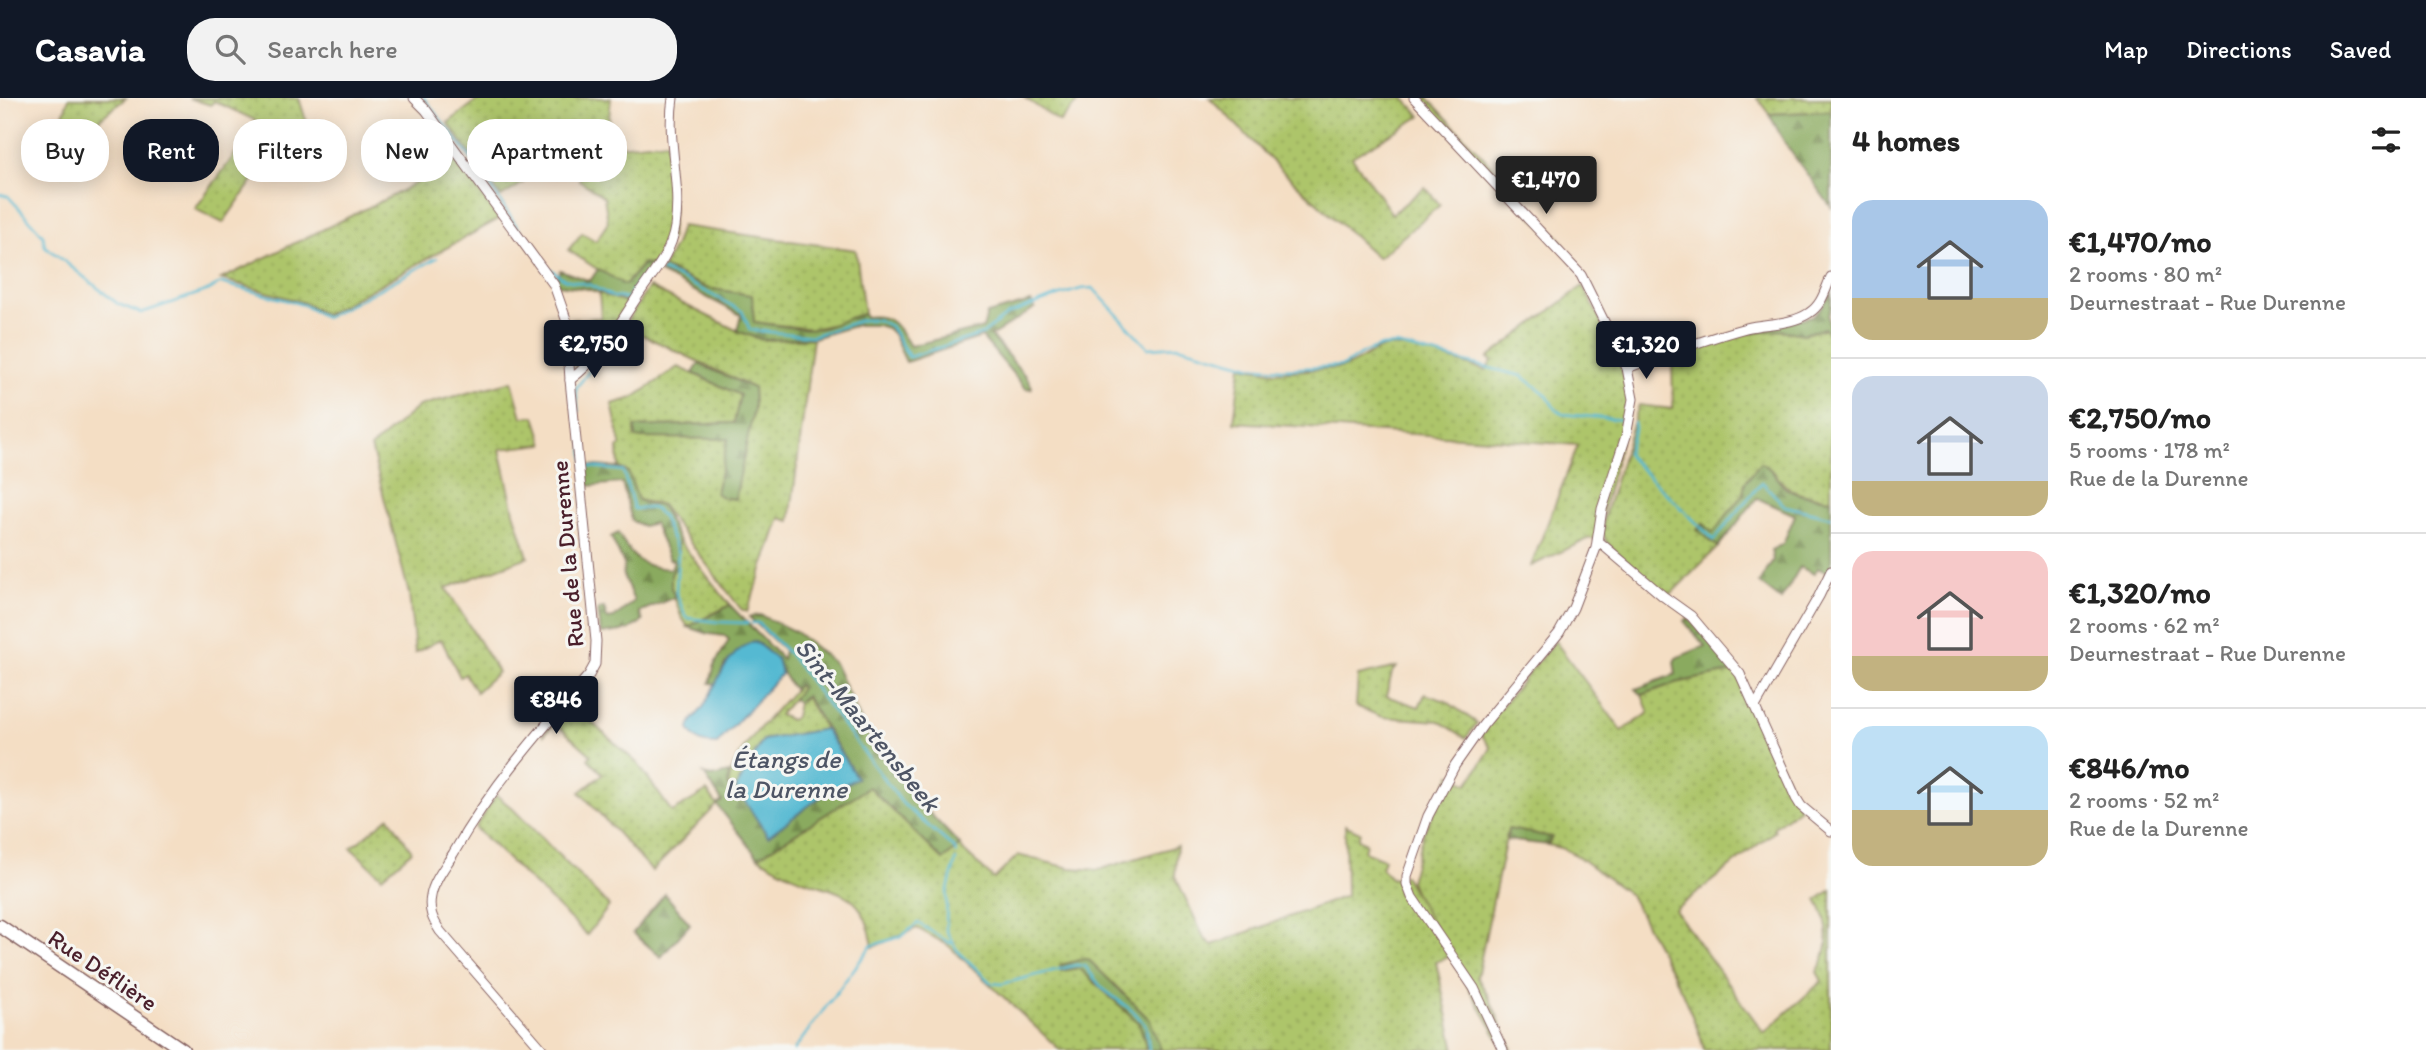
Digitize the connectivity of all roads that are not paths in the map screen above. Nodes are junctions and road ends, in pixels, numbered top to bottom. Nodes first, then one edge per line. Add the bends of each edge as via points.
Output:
1 (414, 98) edge
2 (673, 98) edge
3 (1414, 98) edge
4 (1831, 277) edge
5 (1627, 368) junction
6 (570, 380) junction
7 (1598, 541) junction
8 (1831, 571) edge
9 (1745, 681) junction
10 (1769, 681) junction
11 (1756, 705) junction
12 (1831, 831) edge
13 (0, 926) edge
14 (183, 1050) edge
15 (542, 1050) edge
16 (1503, 1050) edge

1 - 6 street, Rue de la Durenne via 554,285 566,319
2 - 6 street via 670,125 676,204 671,241 611,339
3 - 5 street via 1581,275
4 - 5 street via 1822,300 1799,319 1708,338
5 - 7 street via 1633,387 1632,410 1602,509
6 - 15 street, Rue de la Durenne via 595,664 476,813 438,879 430,908 440,931
7 - 9 street via 1690,616
7 - 16 street via 1564,625 1483,724 1449,774 1407,876 1412,897 1474,988
8 - 10 street
9 - 10 street
9 - 11 street
10 - 11 street
11 - 12 street via 1796,798
13 - 14 street, Rue Déflière

